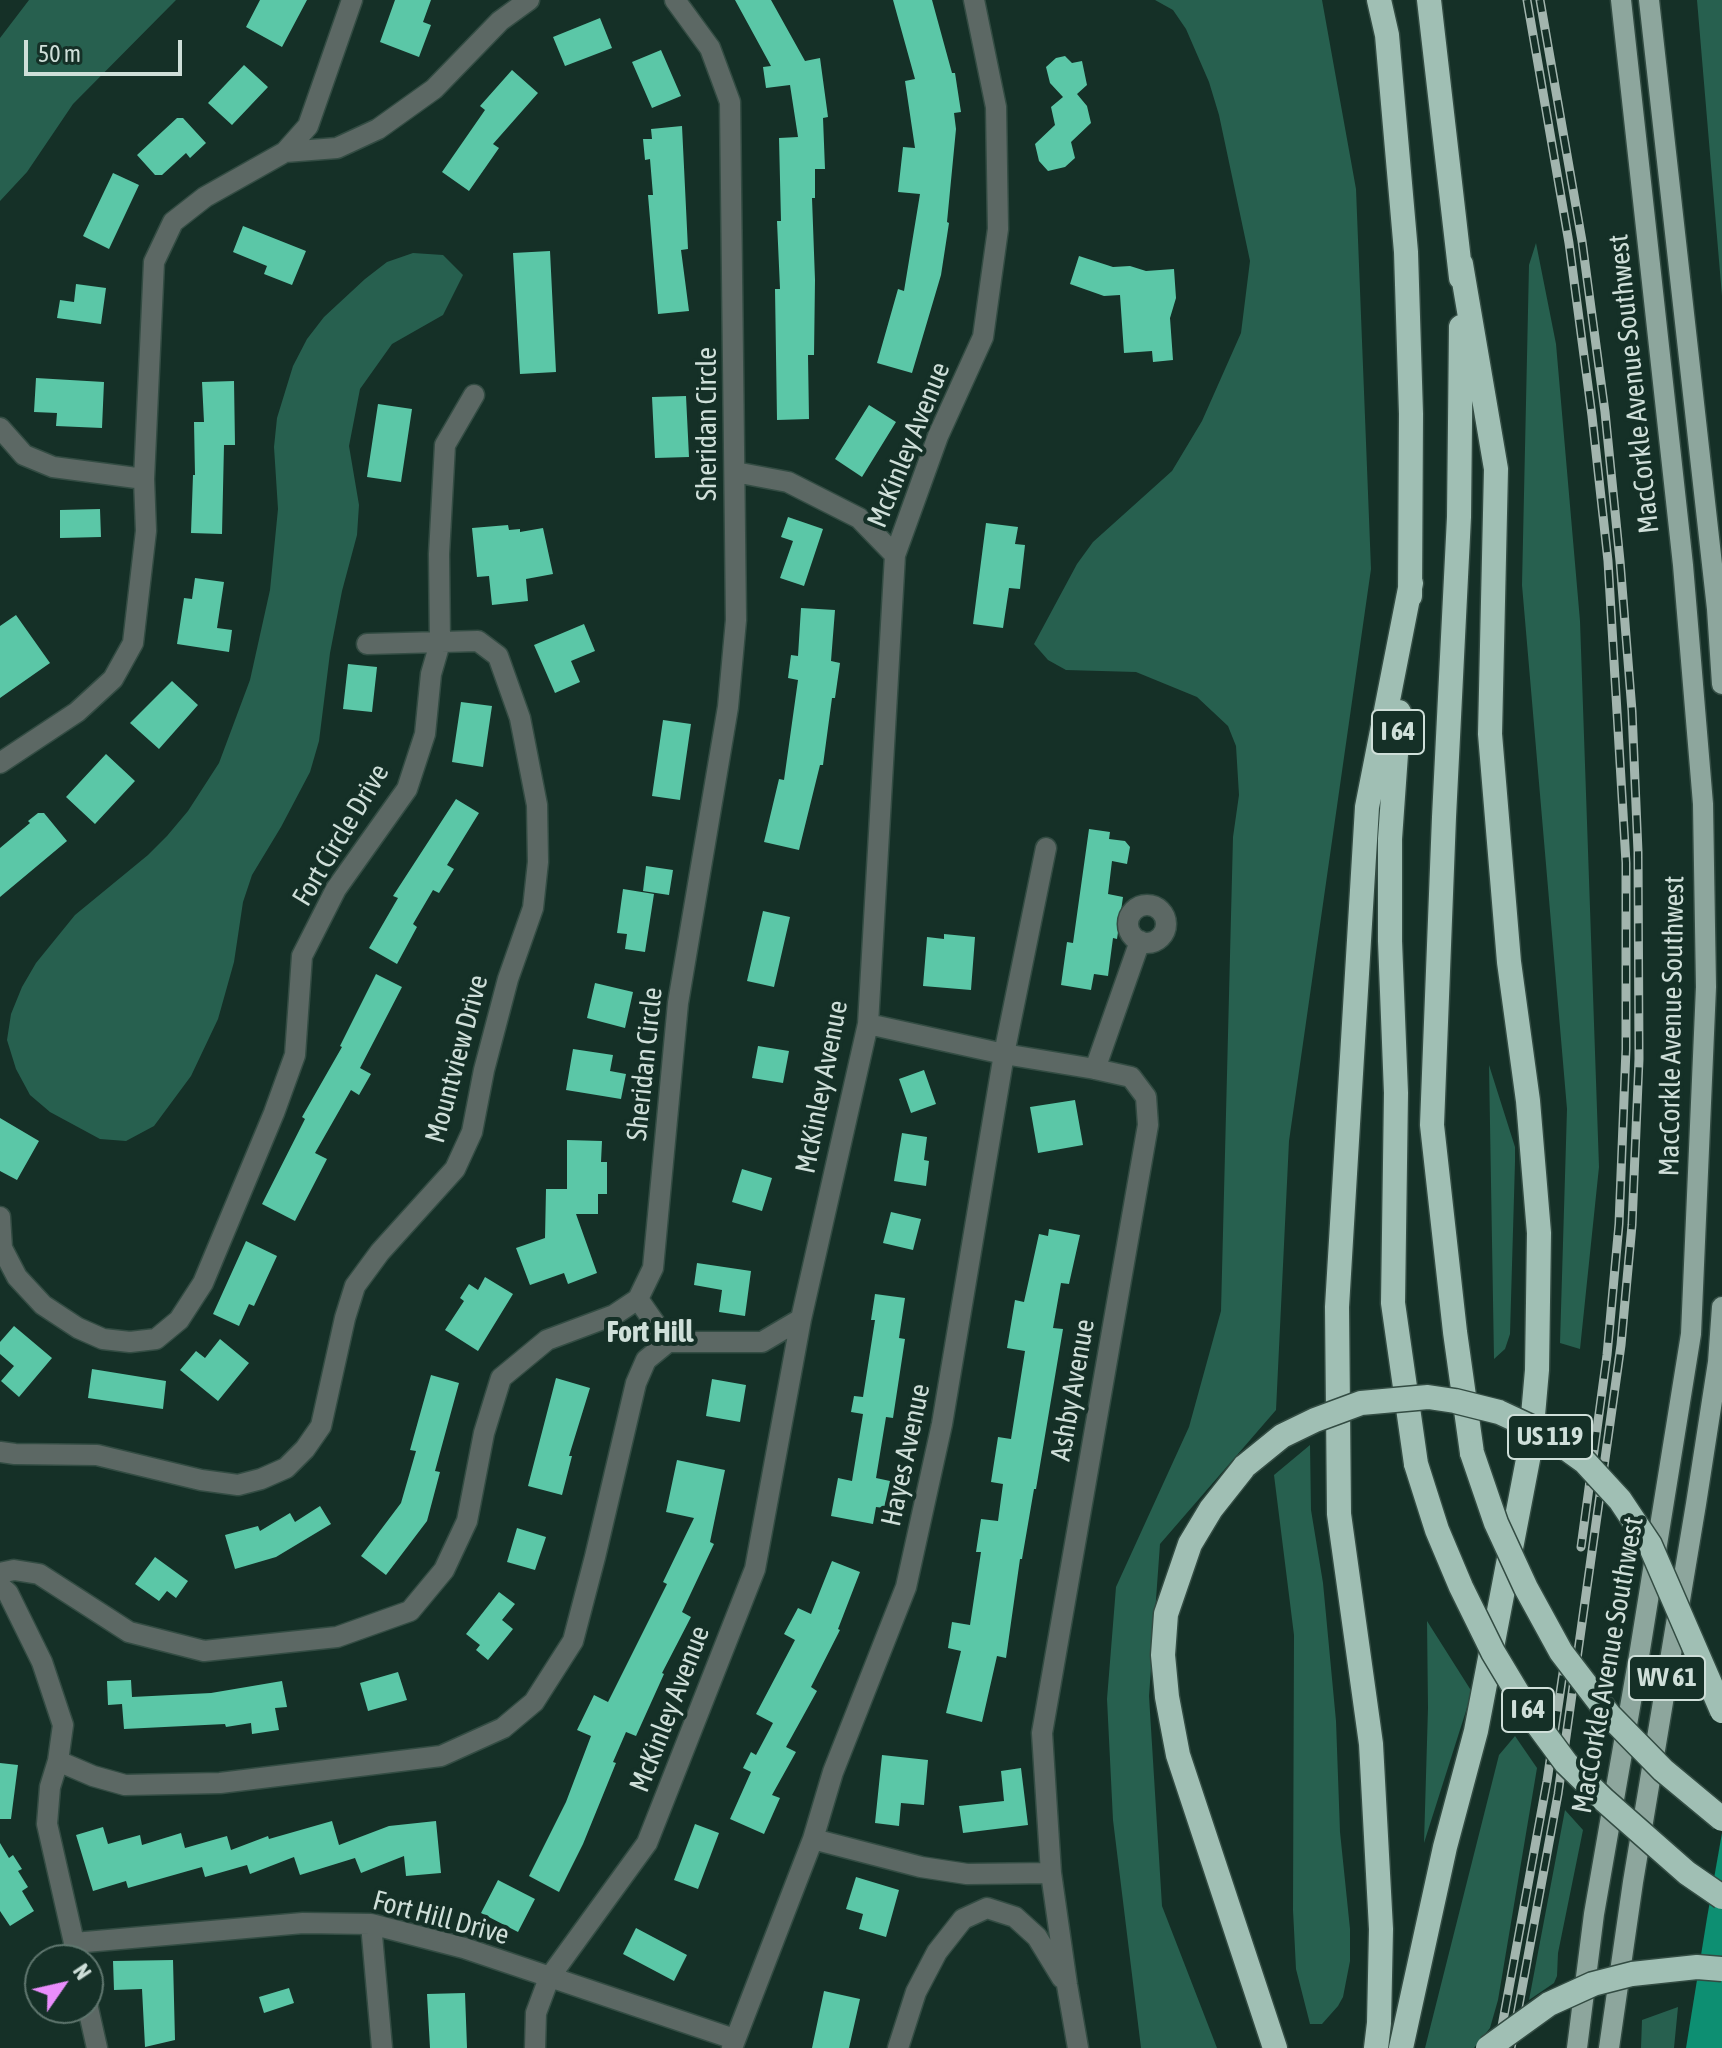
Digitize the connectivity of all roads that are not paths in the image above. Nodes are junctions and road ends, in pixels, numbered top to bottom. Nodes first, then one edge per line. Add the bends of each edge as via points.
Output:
1 (352, 0) edge
2 (529, 0) edge
3 (675, 0) edge
4 (974, 0) edge
5 (1379, 0) edge
6 (1429, 0) edge
7 (1621, 0) edge
8 (1649, 0) edge
9 (285, 152) junction
10 (1461, 264) junction
11 (474, 395) dead end
12 (0, 428) edge
13 (735, 472) junction
14 (144, 479) junction
15 (895, 555) junction
16 (1411, 583) junction
17 (440, 643) junction
18 (367, 644) dead end
19 (1722, 684) edge
20 (0, 763) edge
21 (1046, 848) dead end
22 (1140, 941) dead end
23 (868, 1024) junction
24 (1004, 1054) junction
25 (1095, 1069) junction
26 (0, 1217) edge
27 (638, 1299) junction
28 (1722, 1307) edge
29 (801, 1319) junction
30 (668, 1342) junction
31 (0, 1452) edge
32 (0, 1573) edge
33 (0, 1586) edge
34 (1722, 1711) edge
35 (58, 1761) junction
36 (1722, 1819) edge
37 (813, 1839) junction
38 (1051, 1873) junction
39 (967, 1874) junction
40 (1722, 1897) edge
41 (987, 1908) junction
42 (371, 1924) junction
43 (74, 1944) edge
44 (104, 1948) edge
45 (1722, 1969) edge
46 (549, 1978) junction
47 (1067, 1985) junction
48 (92, 2024) edge
49 (733, 2044) edge
50 (97, 2048) edge
51 (382, 2048) edge
52 (535, 2048) edge
53 (898, 2048) edge
54 (1078, 2048) edge
55 (1275, 2048) edge
56 (1376, 2048) edge
57 (1401, 2048) edge
58 (1488, 2048) edge
59 (1577, 2048) edge
60 (1609, 2048) edge

1 - 9 street via 308,126
2 - 9 street via 500,21 434,89 378,129 337,148
3 - 13 street, Sheridan Circle via 710,48 730,102
4 - 15 street, McKinley Avenue via 996,107 994,260 983,337 938,436
5 - 16 highway, I 64 via 1387,35 1406,252
6 - 10 highway, I 64
7 - 59 main road, MacCorkle Avenue Southwest / WV 61 via 1687,612 1703,804 1706,987 1691,1334 1594,1914
8 - 19 main road, MacCorkle Avenue Southwest
9 - 14 street via 205,197 173,222 154,262
10 - 36 highway, I 64, bridge via 1459,517 1432,1125 1472,1453 1496,1523 1561,1652 1610,1716
10 - 57 highway via 1496,469 1490,734 1539,1233 1537,1370 1530,1449 1476,1731
11 - 17 street, Fort Circle Drive via 445,445
12 - 14 street via 24,455 53,467
13 - 15 street via 788,482 859,518
13 - 27 street, Sheridan Circle via 736,620 728,707 678,1003 653,1268
14 - 20 street via 146,531 133,643 113,679 77,712
15 - 23 street, McKinley Avenue
16 - 40 highway, I 64, bridge via 1390,839 1390,941 1396,1093 1393,1303 1416,1464 1461,1587 1532,1717 1566,1763 1604,1800
16 - 56 highway via 1367,807 1337,1307 1339,1514 1371,1744 1381,1929
17 - 18 street, Mountview Drive
17 - 26 street, Fort Circle Drive via 425,734 407,789 336,889 302,956 295,1055 203,1283 179,1320 156,1339 130,1342 103,1339 78,1328 43,1305 17,1277 2,1248
17 - 31 street, Mountview Drive via 478,641 498,656 520,718 537,805 533,908 508,979 472,1132 455,1169 355,1286 321,1426 286,1468 238,1485 97,1455
21 - 24 street, Hayes Avenue
22 - 25 street
23 - 24 street, Ashby Avenue
23 - 29 street, McKinley Avenue
24 - 25 street, Ashby Avenue
24 - 37 street, Hayes Avenue via 942,1424 906,1587 833,1772
25 - 38 street, Ashby Avenue via 1131,1077 1146,1097 1148,1125 1042,1733
27 - 30 street
27 - 32 street via 614,1315 547,1340 501,1378 467,1521 444,1570 410,1611 337,1637 204,1651 129,1632 39,1574
28 - 60 main road, WV 61 via 1718,1362
29 - 30 street via 762,1342
29 - 46 street, McKinley Avenue via 755,1569 647,1843
30 - 35 street via 646,1360 636,1383 573,1641 534,1702 503,1728 441,1756 220,1783 125,1785
33 - 35 street via 42,1662 63,1725
34 - 55 highway, US 119, bridge via 1650,1545 1620,1500 1585,1462 1546,1434 1499,1412 1428,1397 1361,1403 1282,1436 1245,1466 1190,1544 1166,1614 1163,1655 1178,1755
35 - 43 street via 47,1824
37 - 39 street
37 - 49 street, Hayes Avenue
38 - 39 street
38 - 47 street, Ashby Avenue
39 - 41 street
41 - 47 street, Ashby Avenue via 1015,1917 1037,1937
41 - 53 street via 963,1919 937,1952 916,1992
42 - 44 street, Fort Hill Drive via 303,1923
42 - 46 street, Fort Hill Drive via 464,1948
42 - 51 street
45 - 58 highway, bridge via 1632,1974 1593,1984 1549,2004
46 - 49 street, Fort Hill Drive
46 - 52 street, McKinley Avenue via 536,2013
47 - 54 street, Ashby Avenue
48 - 50 street

